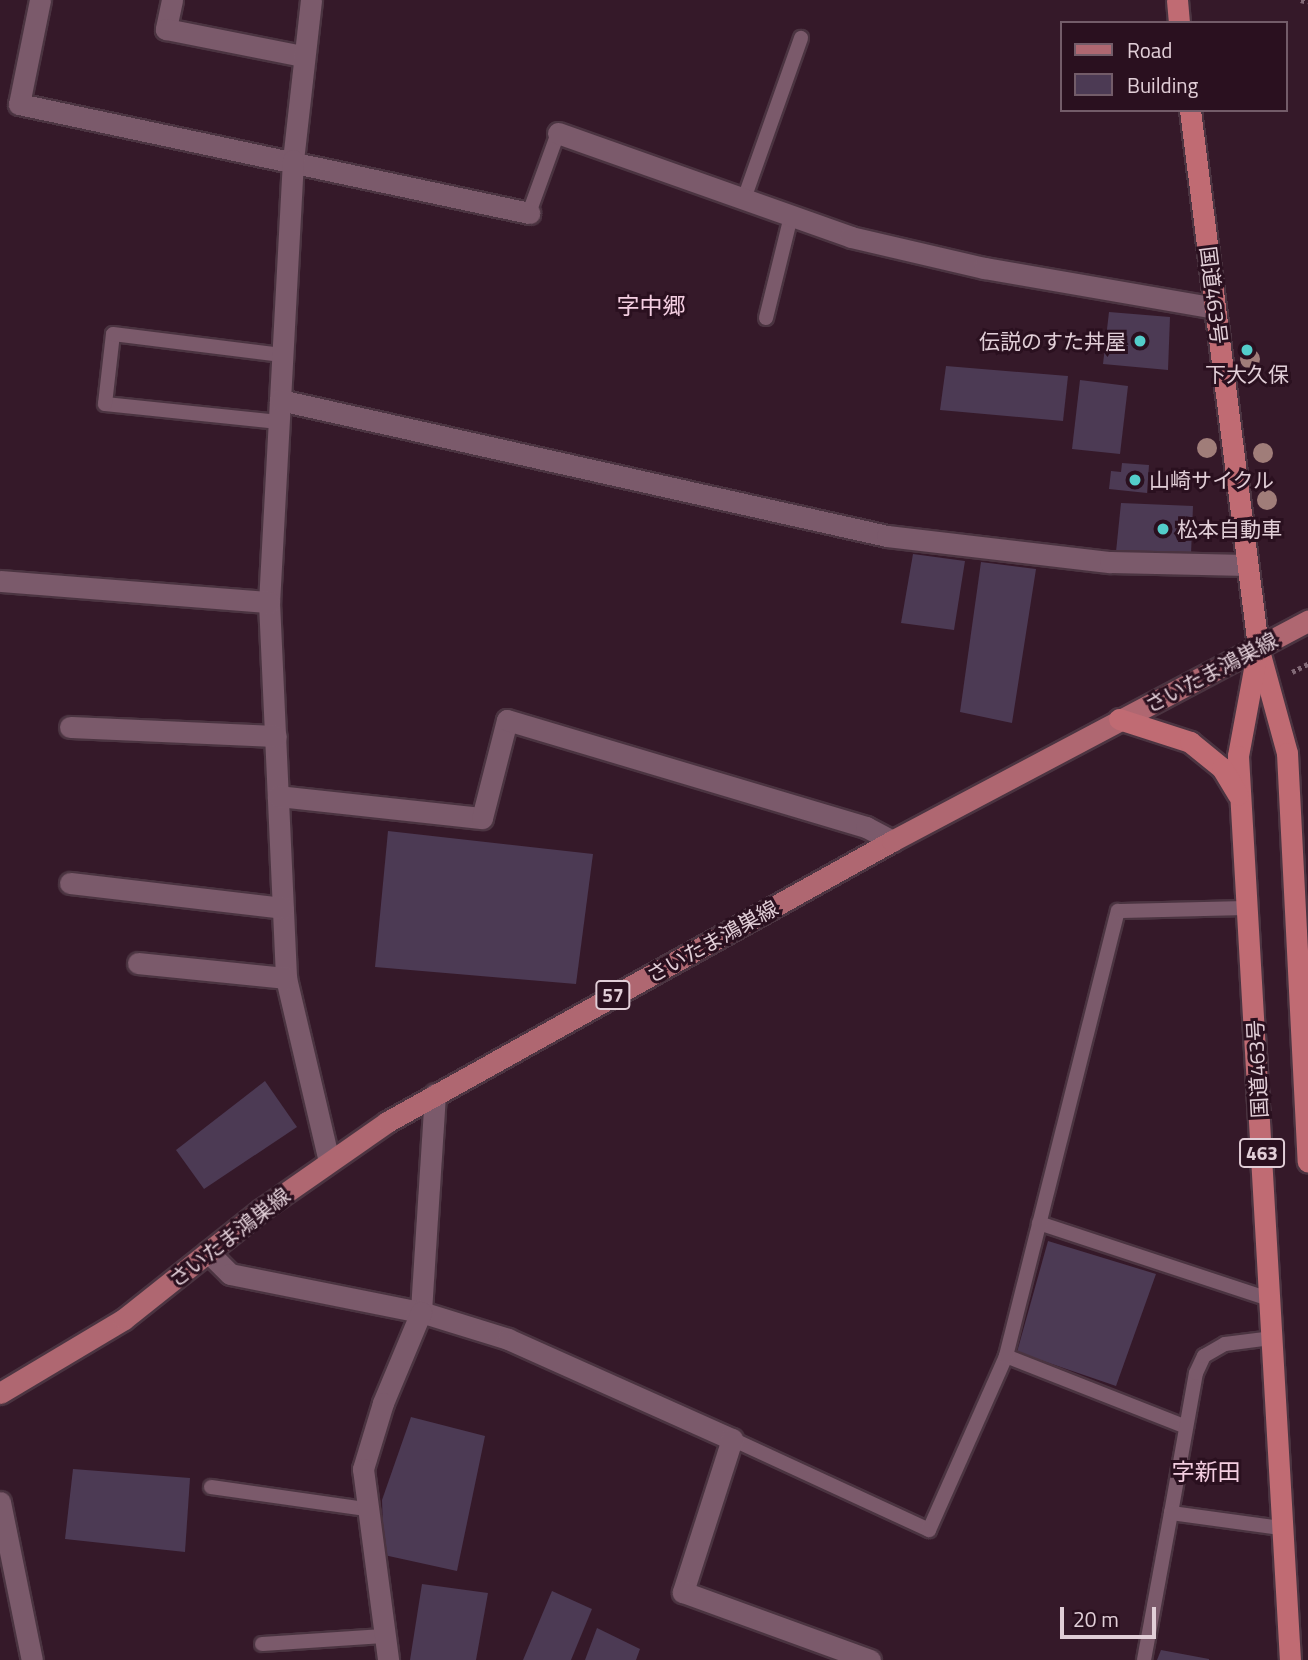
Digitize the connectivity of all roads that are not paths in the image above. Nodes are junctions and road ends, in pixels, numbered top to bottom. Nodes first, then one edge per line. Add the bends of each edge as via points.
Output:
1 (40, 0) edge
2 (172, 0) edge
3 (311, 0) edge
4 (1177, 0) edge
5 (1180, 21) edge
6 (801, 38) dead end
7 (302, 56) junction
8 (1190, 112) edge
9 (558, 133) joint
10 (293, 160) junction
11 (744, 199) junction
12 (529, 213) joint
13 (791, 216) junction
14 (1215, 308) junction
15 (766, 318) dead end
16 (282, 355) junction
17 (281, 400) junction
18 (279, 422) junction
19 (1247, 565) junction
20 (0, 581) edge
21 (269, 602) junction
22 (1308, 621) edge
23 (1258, 647) junction
24 (1119, 719) junction
25 (70, 727) dead end
26 (275, 736) junction
27 (278, 796) junction
28 (1241, 800) junction
29 (892, 841) junction
30 (70, 883) dead end
31 (283, 908) junction
32 (1249, 908) junction
33 (138, 963) dead end
34 (286, 978) junction
35 (435, 1094) junction
36 (1307, 1132) edge
37 (329, 1161) junction
38 (1308, 1161) edge
39 (1039, 1223) junction
40 (208, 1252) junction
41 (1269, 1299) junction
42 (421, 1312) junction
43 (1271, 1338) junction
44 (1006, 1356) junction
45 (0, 1393) edge
46 (1186, 1427) junction
47 (732, 1438) junction
48 (211, 1487) dead end
49 (0, 1502) edge
50 (366, 1509) junction
51 (1171, 1513) junction
52 (1280, 1528) junction
53 (384, 1636) junction
54 (262, 1644) dead end
55 (32, 1660) edge
56 (388, 1660) edge
57 (870, 1660) edge
58 (1144, 1660) edge
59 (1290, 1660) edge

1 - 10 street via 19,104
2 - 7 street via 166,29
3 - 7 street
4 - 5 highway
6 - 11 lane
7 - 10 street
8 - 14 highway, 国道463号 / 463
9 - 11 street
9 - 12 lane
10 - 12 street
10 - 16 street
11 - 13 street
13 - 14 street via 851,237 984,268
13 - 15 lane
14 - 19 highway, 国道463号 / 463
16 - 17 street
16 - 18 lane via 113,334 105,404
17 - 18 street
17 - 19 street via 887,536 1110,562
18 - 21 street
19 - 23 highway, 国道463号 / 463
20 - 21 street
21 - 26 street
22 - 23 main road, さいたま鴻巣線 / 57
23 - 24 main road, さいたま鴻巣線 / 57
23 - 28 highway, 国道463号 / 463 via 1238,756
23 - 36 highway, 国道463号 / 463 via 1287,753
24 - 28 highway via 1190,742 1222,768
24 - 29 main road, さいたま鴻巣線 / 57
25 - 26 street
26 - 27 street
27 - 29 street via 482,818 506,720 866,827
27 - 31 street
28 - 32 highway, 国道463号 / 463
29 - 35 main road, さいたま鴻巣線 / 57
30 - 31 street
31 - 34 street
32 - 39 lane via 1118,911
32 - 41 highway, 国道463号 / 463
33 - 34 street
34 - 37 street
35 - 37 main road, さいたま鴻巣線 / 57
35 - 42 street
36 - 38 highway, 国道463号 / 463
37 - 40 main road, さいたま鴻巣線 / 57
39 - 41 lane
39 - 44 lane
40 - 42 street via 230,1274
40 - 45 main road, さいたま鴻巣線 / 57 via 124,1319
41 - 43 highway, 国道463号 / 463
42 - 47 street via 508,1339
42 - 50 street via 383,1403 363,1469
43 - 46 lane via 1224,1345 1204,1356 1196,1373
43 - 52 highway, 国道463号 / 463
44 - 46 lane
44 - 47 lane via 929,1530
46 - 51 lane
47 - 57 street via 683,1592
48 - 50 lane
49 - 55 street
50 - 53 street
51 - 52 lane
51 - 58 lane
52 - 59 highway, 国道463号 / 463
53 - 54 lane
53 - 56 street

